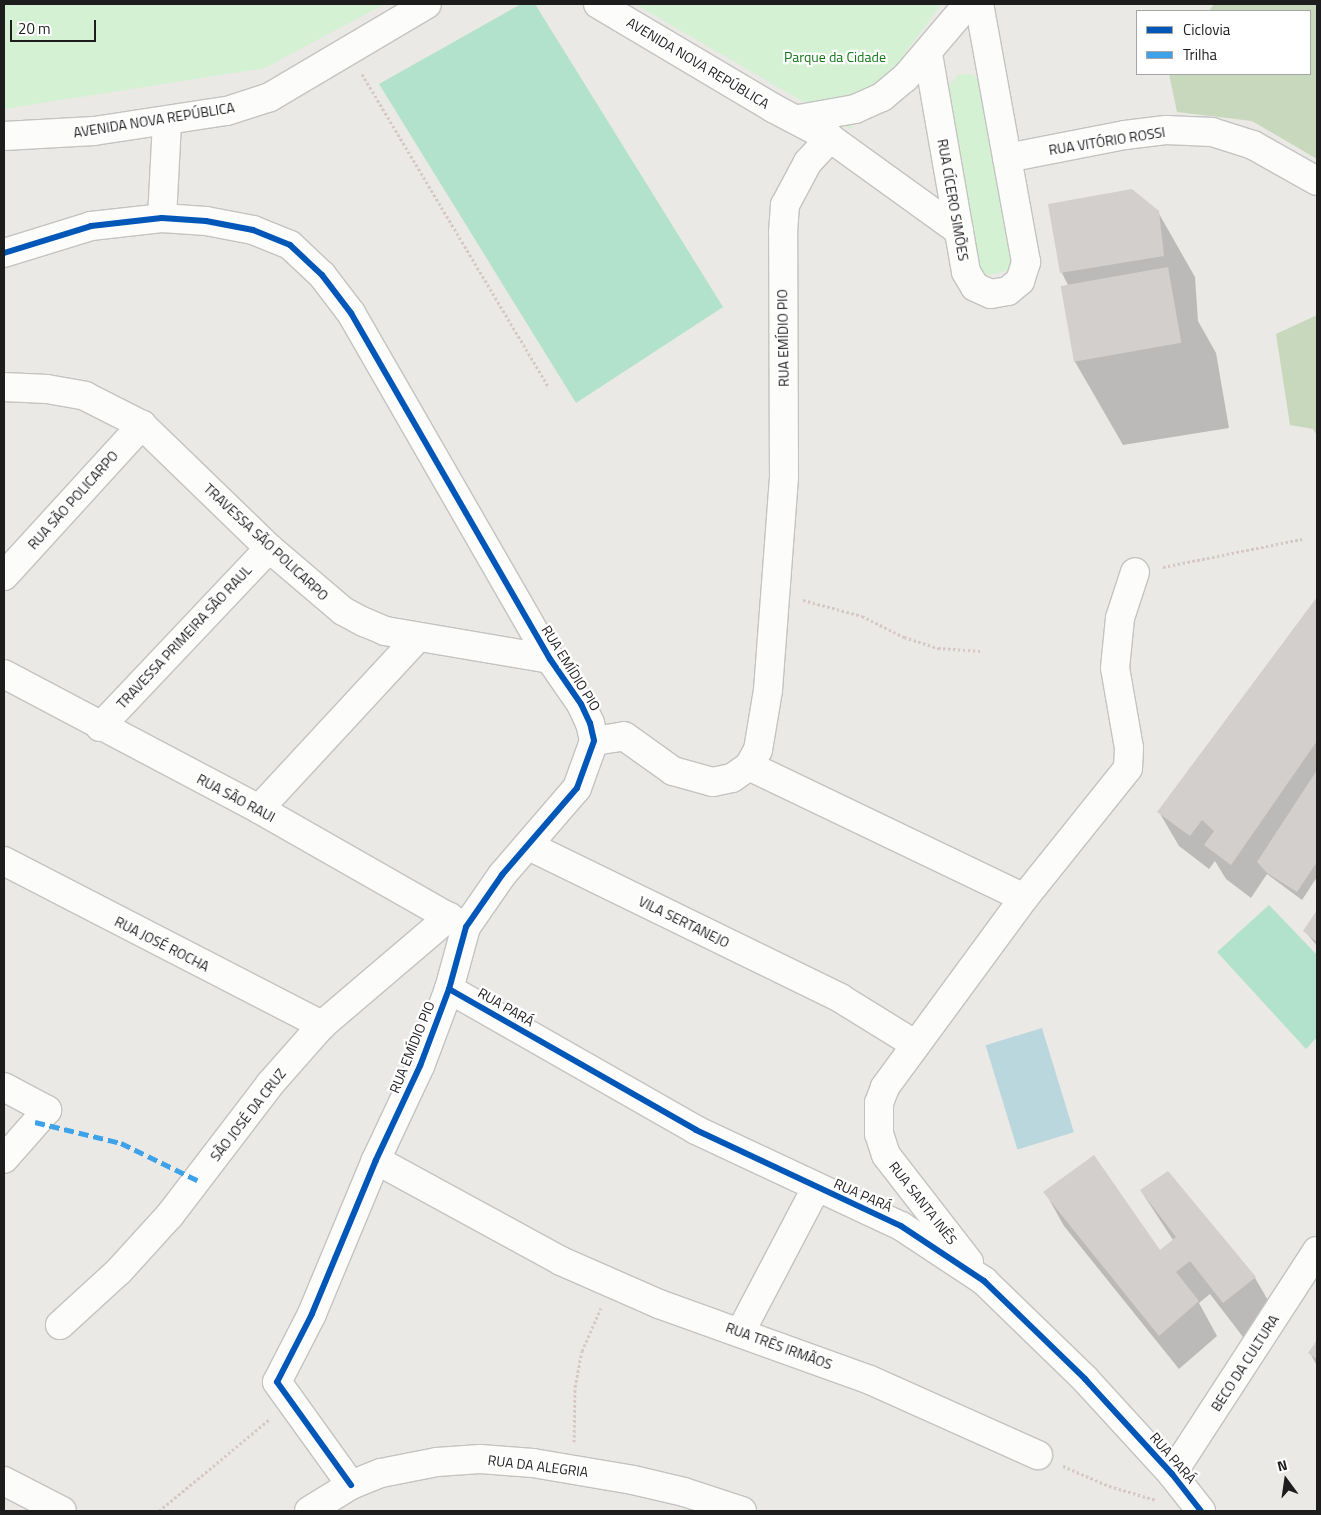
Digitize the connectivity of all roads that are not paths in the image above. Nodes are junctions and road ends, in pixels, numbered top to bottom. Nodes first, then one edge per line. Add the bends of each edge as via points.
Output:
1 (427, 4) edge
2 (598, 4) edge
3 (968, 4) edge
4 (979, 4) edge
5 (928, 54) junction
6 (799, 119) junction
7 (167, 121) junction
8 (4, 136) edge
9 (830, 138) junction
10 (1007, 158) junction
11 (1317, 181) edge
12 (162, 218) junction
13 (959, 231) junction
14 (4, 253) edge
15 (4, 387) edge
16 (142, 425) junction
17 (269, 548) junction
18 (1135, 572) road end
19 (4, 576) edge
20 (418, 637) junction
21 (550, 659) junction
22 (4, 674) edge
23 (100, 727) junction
24 (594, 741) junction
25 (749, 766) junction
26 (259, 809) junction
27 (528, 846) junction
28 (4, 861) edge
29 (1024, 898) junction
30 (457, 922) junction
31 (449, 989) junction
32 (322, 1025) junction
33 (916, 1045) junction
34 (4, 1087) edge
35 (4, 1159) edge
36 (376, 1160) junction
37 (816, 1188) junction
38 (1317, 1251) edge
39 (984, 1281) junction
40 (60, 1325) dead end
41 (741, 1330) junction
42 (1038, 1455) road end
43 (1172, 1474) junction
44 (4, 1481) edge
45 (352, 1485) junction
46 (1197, 1507) edge
47 (62, 1511) edge
48 (309, 1511) edge
49 (742, 1511) edge

1 - 7 street, AVENIDA NOVA REPÚBLICA via 270,97 227,111
2 - 6 street, AVENIDA NOVA REPÚBLICA via 773,108
3 - 5 street
4 - 10 street, RUA CÍCERO SIMÕES
5 - 6 street via 882,97 855,109
5 - 13 street, RUA CÍCERO SIMÕES
6 - 9 street, AVENIDA NOVA REPÚBLICA
7 - 8 street, AVENIDA NOVA REPÚBLICA via 40,136
7 - 12 street
9 - 13 street, AVENIDA NOVA REPÚBLICA
9 - 25 street, RUA EMÍDIO PIO via 808,162 785,205 782,278 784,478 766,699 758,750
10 - 11 street, RUA VITÓRIO ROSSI via 1125,135 1166,130 1212,132 1253,145
10 - 13 street, RUA CÍCERO SIMÕES via 1026,262 1020,281 1008,291 991,294 976,287 966,272
12 - 14 street, RUA EMÍDIO PIO via 91,226
12 - 21 street, RUA EMÍDIO PIO via 206,221 253,230 290,245 322,276 351,313
15 - 16 street, TRAVESSA SÃO POLICARPO via 47,389 85,396
16 - 17 street, TRAVESSA SÃO POLICARPO
16 - 19 street, RUA SÃO POLICARPO
17 - 20 street, TRAVESSA SÃO POLICARPO via 343,612 385,631
17 - 23 street, TRAVESSA PRIMEIRA SÃO RAUL
18 - 29 street, RUA SANTA INÊS via 1120,618 1114,668 1129,748 1128,768
20 - 21 street, TRAVESSA SÃO POLICARPO
20 - 26 street
21 - 24 street, RUA EMÍDIO PIO via 581,704
22 - 23 street, RUA SÃO RAUI
23 - 26 street, RUA SÃO RAUI
24 - 25 street via 624,736 673,771 693,779 713,782 732,778
24 - 27 street, RUA EMÍDIO PIO via 577,788
25 - 29 street
26 - 30 street, RUA SÃO RAUI
27 - 30 street, RUA EMÍDIO PIO via 481,901
27 - 33 street, VILA SERTANEJO via 840,998
28 - 32 street, RUA JOSÉ ROCHA
29 - 33 street, RUA SANTA INÊS
30 - 31 street, RUA EMÍDIO PIO
30 - 32 street, SÃO JOSÉ DA CRUZ
31 - 36 street, RUA EMÍDIO PIO via 420,1066
31 - 37 street, RUA PARÁ via 696,1130
32 - 40 street, SÃO JOSÉ DA CRUZ via 270,1084 170,1216 119,1271
33 - 39 street, RUA SANTA INÊS via 885,1087 879,1103 879,1134 886,1155
34 - 35 street via 47,1110
36 - 41 street, RUA TRÊS IRMÃOS via 552,1256 659,1304
36 - 45 street, RUA EMÍDIO PIO via 312,1314 277,1382
37 - 39 street, RUA PARÁ via 901,1226
37 - 41 street
38 - 43 street, BECO DA CULTURA
39 - 43 street, RUA PARÁ via 1085,1379
41 - 42 street, RUA TRÊS IRMÃOS via 870,1380
43 - 46 street, RUA PARÁ
44 - 47 street
45 - 48 street, RUA DA ALEGRIA
45 - 49 street, RUA DA ALEGRIA via 381,1473 437,1462 480,1459 573,1470 684,1492

